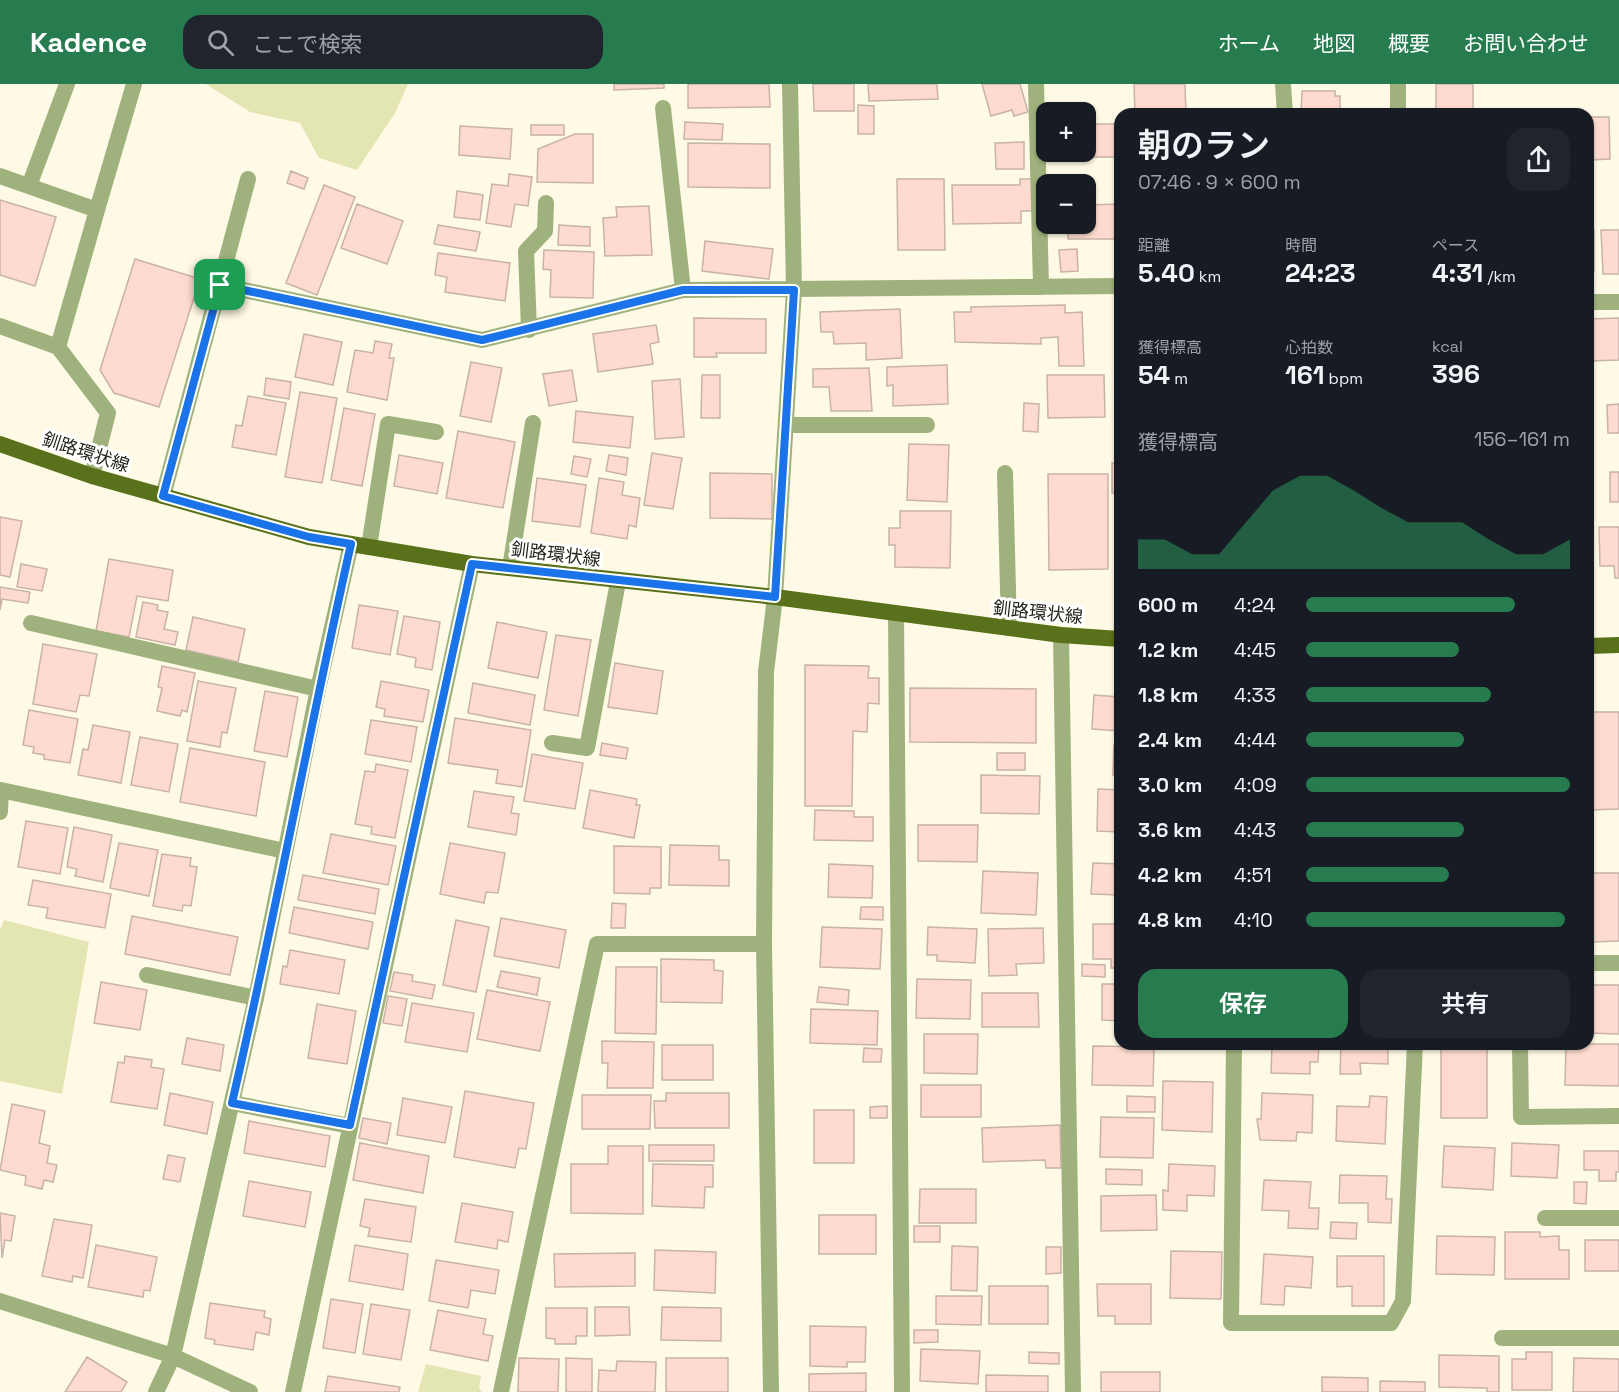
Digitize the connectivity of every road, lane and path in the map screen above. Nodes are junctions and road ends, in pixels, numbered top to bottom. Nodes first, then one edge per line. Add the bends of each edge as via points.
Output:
1 (68, 84) edge
2 (134, 84) edge
3 (790, 84) edge
4 (1036, 84) edge
5 (1283, 84) edge
6 (1398, 84) edge
7 (663, 108) dead end
8 (1285, 108) edge
9 (1398, 108) edge
10 (0, 176) edge
11 (248, 179) dead end
12 (29, 186) junction
13 (546, 203) dead end
14 (97, 210) junction
15 (220, 285) junction
16 (1114, 286) edge
17 (1041, 287) junction
18 (683, 290) junction
19 (794, 290) junction
20 (1594, 302) edge
21 (1619, 302) edge
22 (0, 326) edge
23 (528, 330) junction
24 (58, 347) junction
25 (533, 423) dead end
26 (786, 425) junction
27 (927, 425) dead end
28 (436, 432) dead end
29 (0, 444) edge
30 (1005, 473) dead end
31 (92, 476) junction
32 (163, 496) junction
33 (351, 544) junction
34 (369, 547) junction
35 (472, 564) junction
36 (510, 568) junction
37 (618, 582) junction
38 (775, 597) junction
39 (896, 615) junction
40 (31, 623) dead end
41 (1009, 628) junction
42 (1061, 635) junction
43 (1114, 639) edge
44 (1619, 645) edge
45 (1594, 646) edge
46 (318, 689) junction
47 (552, 743) dead end
48 (0, 812) edge
49 (285, 851) junction
50 (764, 944) junction
51 (1594, 963) edge
52 (1619, 963) edge
53 (147, 975) dead end
54 (256, 998) junction
55 (1234, 1050) edge
56 (1415, 1050) edge
57 (1520, 1050) edge
58 (232, 1103) junction
59 (1619, 1116) edge
60 (350, 1125) junction
61 (1545, 1218) dead end
62 (1619, 1218) edge
63 (0, 1301) edge
64 (1502, 1338) dead end
65 (1619, 1338) edge
66 (173, 1356) junction
67 (156, 1392) edge
68 (250, 1392) edge
69 (293, 1392) edge
70 (501, 1392) edge
71 (771, 1392) edge
72 (902, 1392) edge
73 (1073, 1392) edge

1 - 12 street
2 - 14 street
3 - 19 street
4 - 17 street
5 - 8 street
6 - 9 street
7 - 18 street
10 - 12 street
11 - 15 street
12 - 14 street
13 - 23 street via 544,231 526,250
14 - 24 street
15 - 23 street via 482,340
15 - 32 street
16 - 17 street
17 - 19 street
18 - 19 street
18 - 23 street
19 - 26 street
20 - 21 street
22 - 24 street
24 - 31 street via 108,413
25 - 36 street
26 - 27 street
26 - 38 street
28 - 34 street via 388,424
29 - 31 main road, 釧路環状線
30 - 41 street
31 - 32 main road, 釧路環状線
32 - 33 main road, 釧路環状線 via 309,537
33 - 34 main road, 釧路環状線
33 - 46 street
34 - 35 main road, 釧路環状線
35 - 36 main road, 釧路環状線
35 - 60 street
36 - 37 main road, 釧路環状線
37 - 38 main road, 釧路環状線
37 - 47 street via 587,748
38 - 39 main road, 釧路環状線
38 - 50 street via 766,672
39 - 41 main road, 釧路環状線
39 - 72 street
40 - 46 street
41 - 42 main road, 釧路環状線
42 - 43 main road, 釧路環状線
42 - 73 street
44 - 45 main road
46 - 49 street
48 - 49 street via 1,790
49 - 54 street
50 - 70 street via 597,944
50 - 71 street
51 - 52 street
53 - 54 street
54 - 58 street
55 - 56 street via 1231,1323 1391,1323 1403,1301
57 - 59 street via 1521,1117
58 - 60 street
58 - 66 street
60 - 69 street
61 - 62 street
63 - 66 street
64 - 65 street
66 - 67 street
66 - 68 street

